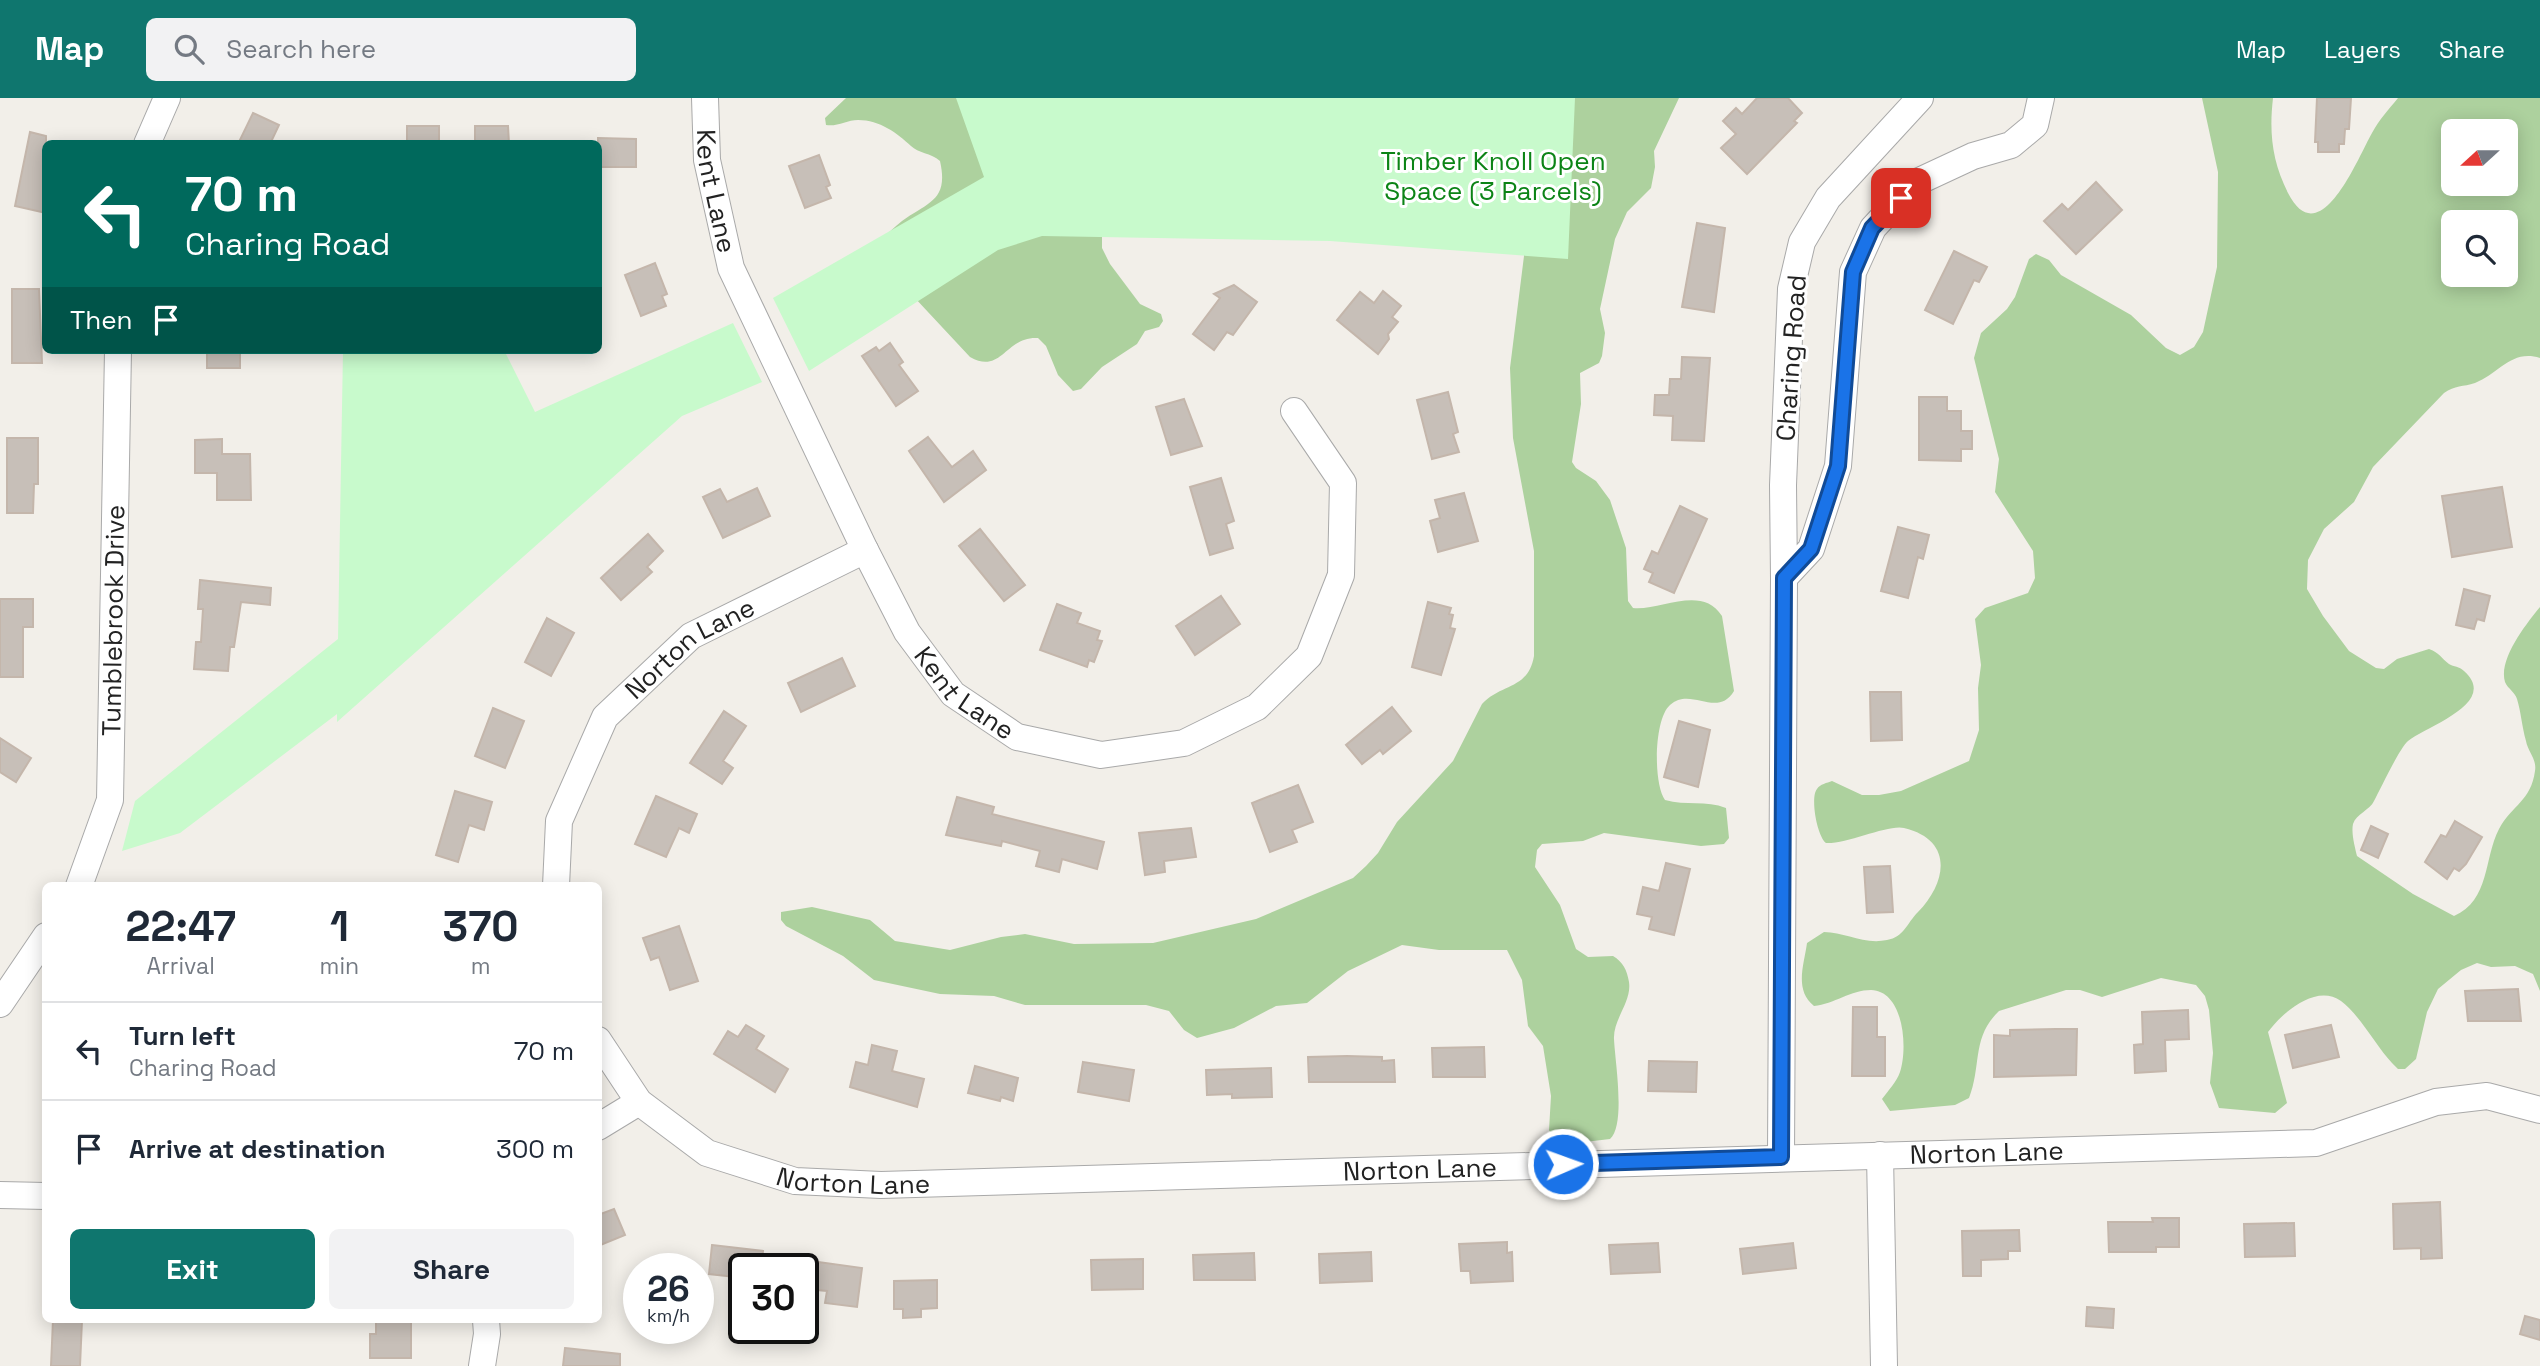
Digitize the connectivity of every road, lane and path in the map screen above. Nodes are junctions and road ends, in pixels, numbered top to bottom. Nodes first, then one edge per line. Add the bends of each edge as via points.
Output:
1 (167, 98) edge
2 (705, 98) edge
3 (1920, 98) edge
4 (2041, 98) edge
5 (149, 140) edge
6 (118, 354) edge
7 (1294, 411) dead end
8 (866, 550) junction
9 (1784, 578) junction
10 (80, 882) edge
11 (556, 882) edge
12 (42, 942) edge
13 (0, 1004) edge
14 (602, 1046) edge
15 (639, 1102) junction
16 (2540, 1110) edge
17 (602, 1125) edge
18 (1880, 1155) junction
19 (1781, 1157) junction
20 (0, 1195) edge
21 (42, 1196) edge
22 (486, 1323) edge
23 (482, 1366) edge
24 (1884, 1366) edge

1 - 5 street
2 - 8 street, Kent Lane via 707,160 731,268
3 - 9 street, Charing Road via 1828,198 1802,242 1791,289
4 - 9 street, Charing Road via 2035,125 2011,145 1973,156 1915,183 1872,228 1853,272 1838,466 1811,549
6 - 10 street, Tumblebrook Drive via 110,800
7 - 8 street, Kent Lane via 1343,483 1341,575 1309,656 1257,707 1184,743 1101,755 1017,737 953,694 907,632
8 - 11 street, Norton Lane via 691,636 604,718 559,821
9 - 19 street, Charing Road
12 - 13 street
14 - 15 street, Norton Lane
15 - 17 street
15 - 19 street, Norton Lane via 707,1153 795,1181 881,1185
16 - 18 street, Norton Lane via 2487,1096 2437,1102 2316,1143
18 - 19 street, Norton Lane
18 - 24 street
20 - 21 street
22 - 23 street

